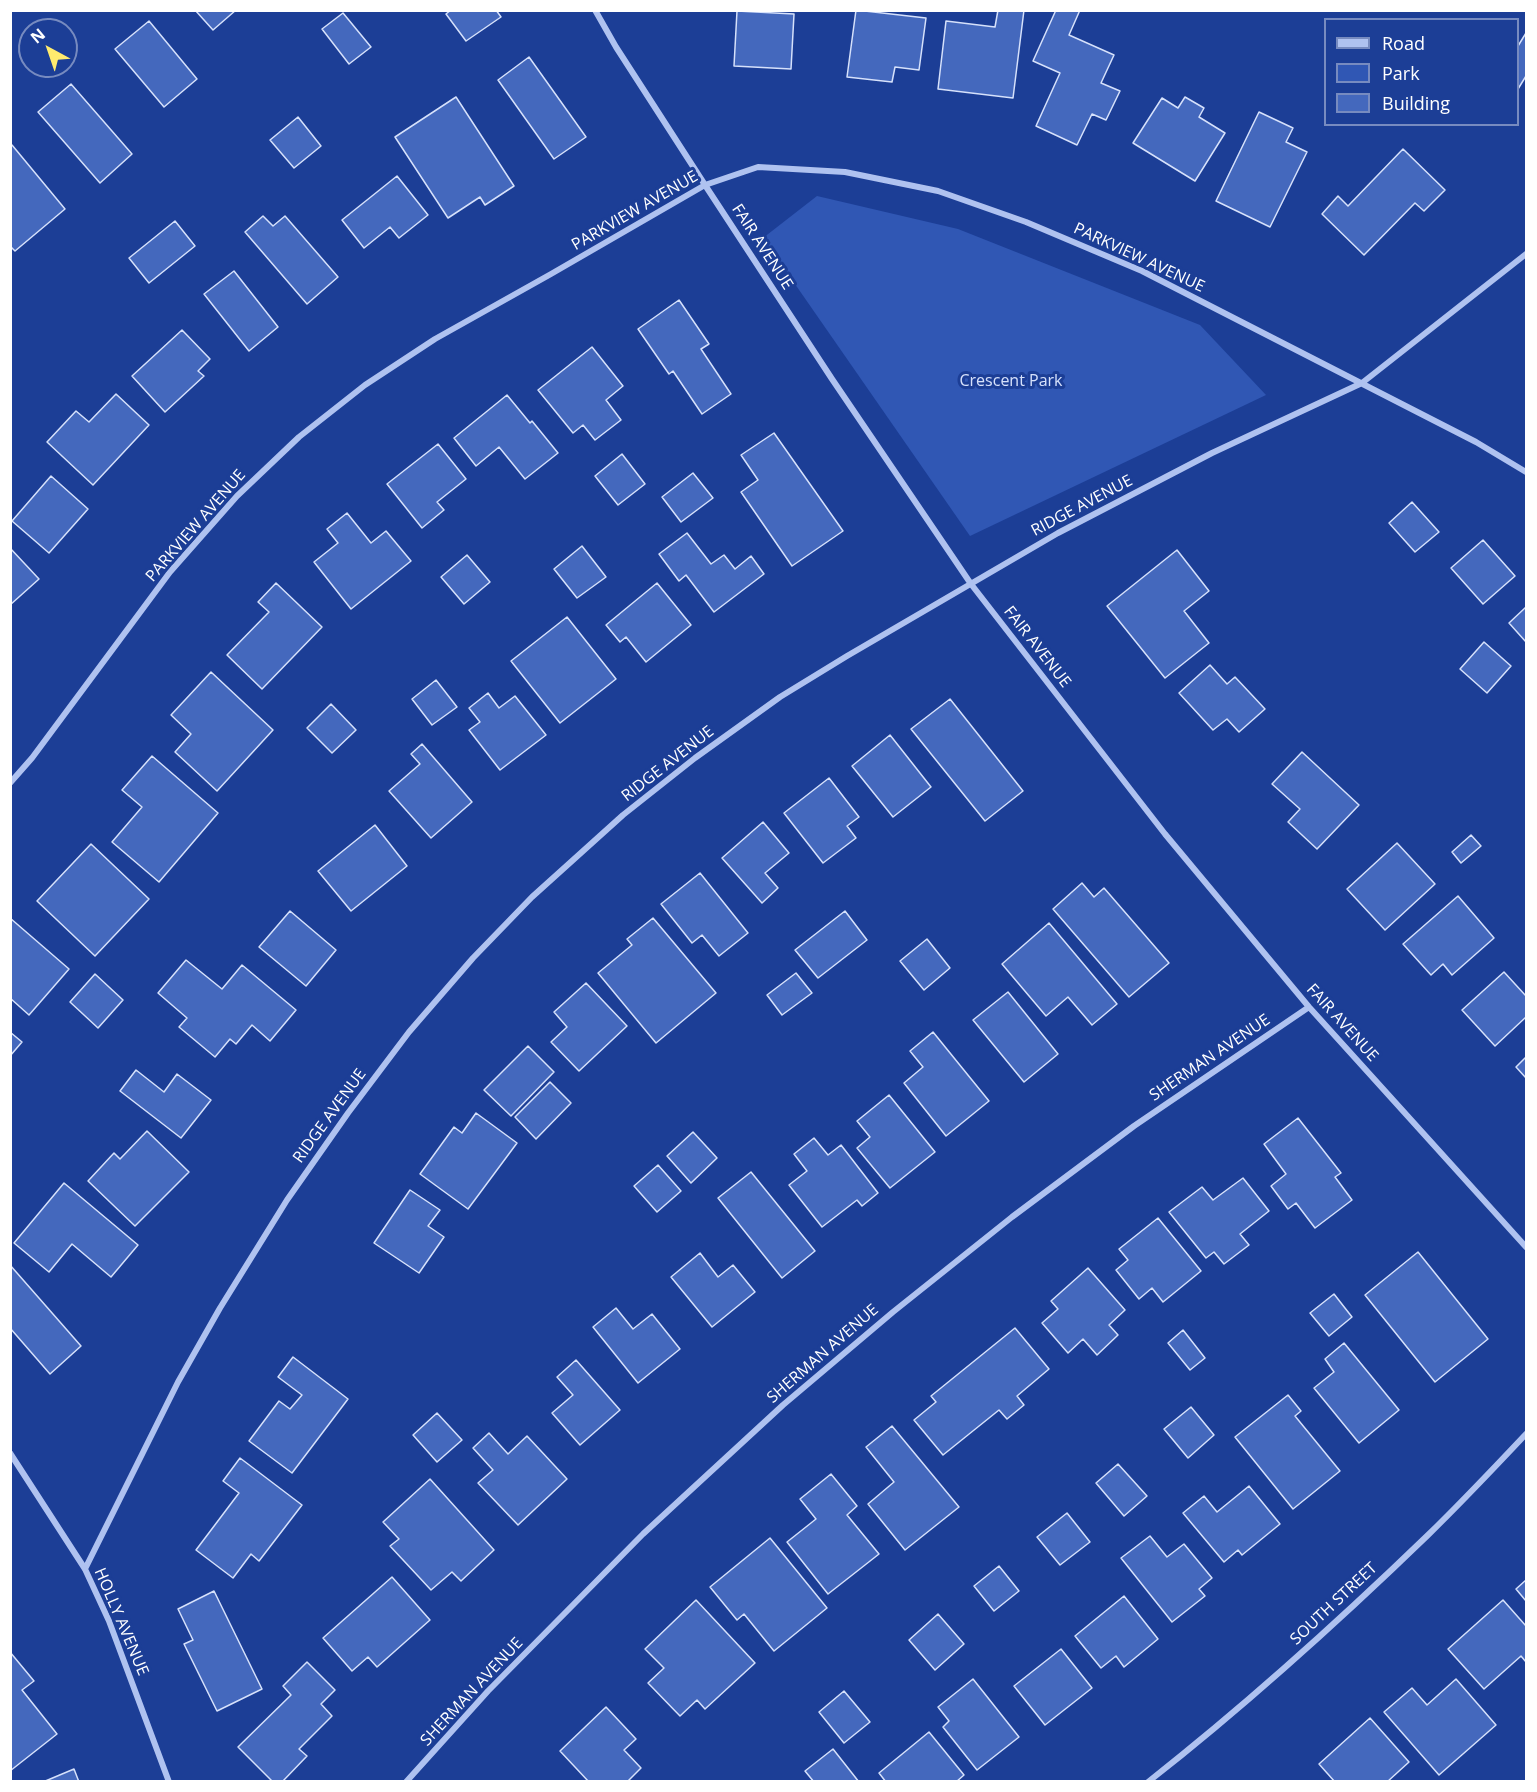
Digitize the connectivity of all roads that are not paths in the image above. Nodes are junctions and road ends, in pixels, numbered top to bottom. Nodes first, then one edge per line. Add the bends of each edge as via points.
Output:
1 (595, 10) edge
2 (705, 185) junction
3 (1527, 254) edge
4 (1362, 383) junction
5 (1527, 472) edge
6 (971, 584) junction
7 (10, 783) edge
8 (1309, 1008) junction
9 (1527, 1247) edge
10 (1527, 1434) edge
11 (10, 1453) edge
12 (85, 1569) junction
13 (169, 1782) edge
14 (406, 1782) edge
15 (1148, 1782) edge

1 - 2 street, FAIR AVENUE
2 - 4 street, PARKVIEW AVENUE via 759,167 845,172 938,191 1026,222 1142,271
2 - 6 street, FAIR AVENUE
2 - 7 street, PARKVIEW AVENUE via 435,339 365,385 299,437 237,496 170,572
3 - 4 street, RIDGE AVENUE
4 - 5 street, PARKVIEW AVENUE
4 - 6 street, RIDGE AVENUE via 1212,453 1058,533
6 - 8 street, FAIR AVENUE via 1165,834
6 - 12 street, RIDGE AVENUE via 790,691 695,758 623,815 531,897 473,958 402,1041 287,1200 178,1382
8 - 9 street, FAIR AVENUE
8 - 14 street, SHERMAN AVENUE via 1134,1126 1012,1216 783,1405 643,1534 488,1691
10 - 15 street, SOUTH STREET via 1316,1641
11 - 12 street, HOLLY AVENUE
12 - 13 street, HOLLY AVENUE via 109,1621

